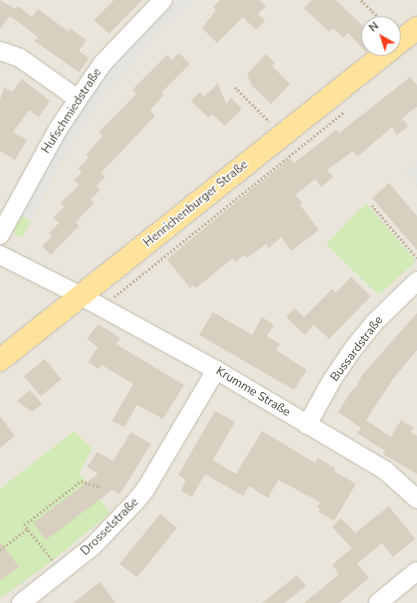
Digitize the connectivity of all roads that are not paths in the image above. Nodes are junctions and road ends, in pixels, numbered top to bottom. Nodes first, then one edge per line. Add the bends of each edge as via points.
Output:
1 (163, 0) edge
2 (417, 28) edge
3 (401, 41) edge
4 (0, 51) edge
5 (382, 56) edge
6 (78, 99) junction
7 (0, 235) edge
8 (0, 255) edge
9 (417, 281) edge
10 (81, 296) junction
11 (0, 360) edge
12 (216, 370) junction
13 (308, 425) junction
14 (417, 499) edge
15 (417, 571) edge
16 (21, 603) edge
17 (378, 603) edge

1 - 6 street, Hufschmiedstraße via 104,63
2 - 3 main road, Henrichenburger Straße
4 - 6 street via 20,58
5 - 10 main road, Henrichenburger Straße
6 - 7 street, Hufschmiedstraße via 58,129
8 - 10 street, Krumme Straße
9 - 13 street, Bussardstraße via 374,323 353,349 332,380
10 - 11 main road, Henrichenburger Straße
10 - 12 street, Krumme Straße
12 - 13 street, Krumme Straße
12 - 16 street, Drosselstraße via 145,490 103,536
13 - 14 street, Krumme Straße via 386,471
15 - 17 street

